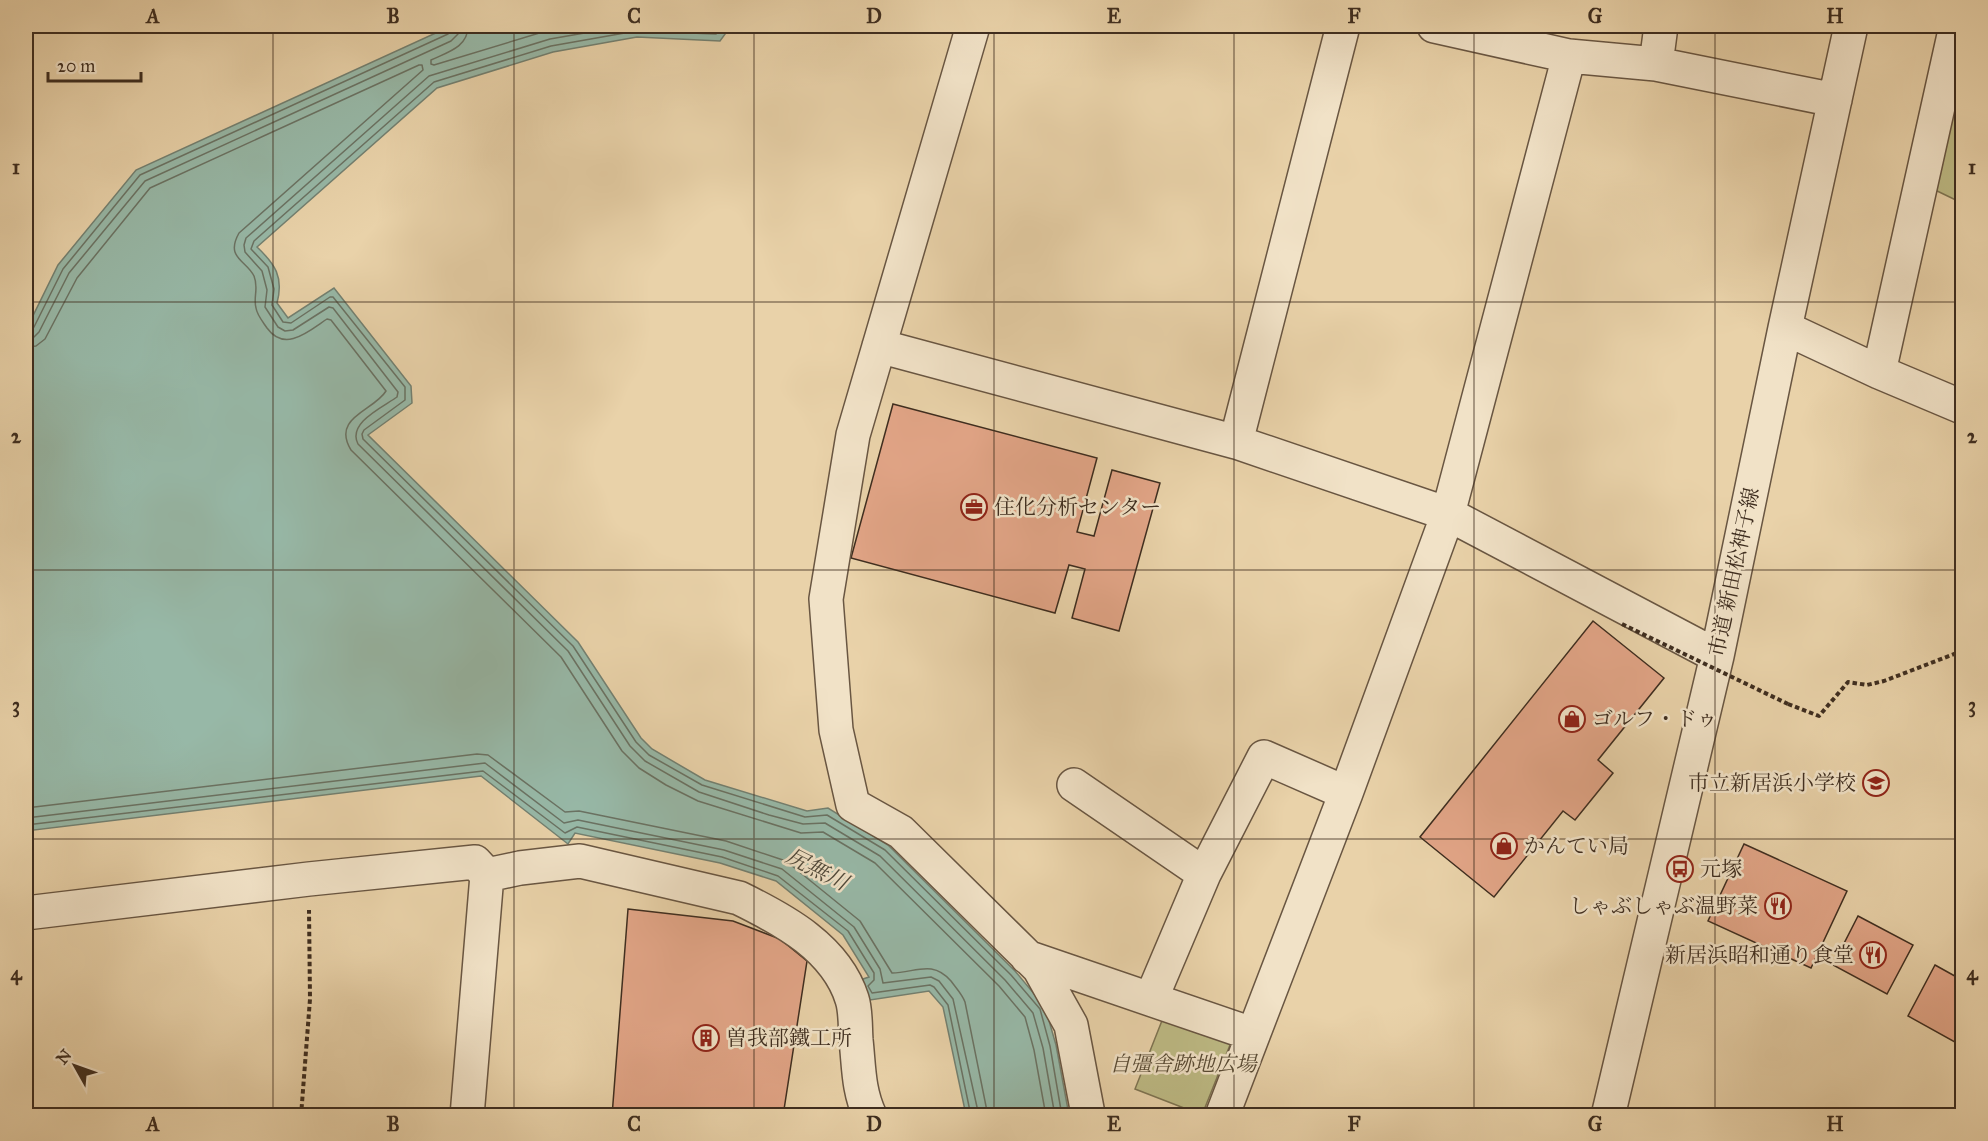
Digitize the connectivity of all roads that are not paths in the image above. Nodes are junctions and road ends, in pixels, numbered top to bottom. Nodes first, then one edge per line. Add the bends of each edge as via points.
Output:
1 (973, 26) edge
2 (1343, 26) edge
3 (1434, 26) edge
4 (1661, 26) edge
5 (1851, 26) edge
6 (1956, 26) edge
7 (1569, 56) junction
8 (1656, 64) junction
9 (1835, 100) junction
10 (1785, 328) junction
11 (879, 346) junction
12 (1879, 372) junction
13 (1962, 407) edge
14 (1236, 442) junction
15 (1448, 514) junction
16 (1717, 656) junction
17 (1074, 785) dead end
18 (1346, 793) junction
19 (1204, 874) junction
20 (487, 875) junction
21 (26, 913) edge
22 (1027, 957) junction
23 (1151, 999) junction
24 (1252, 1034) junction
25 (1088, 1114) edge
26 (467, 1116) edge
27 (870, 1116) edge
28 (1222, 1116) edge
29 (1608, 1116) edge

1 - 11 street
2 - 14 street
3 - 7 street
4 - 8 street
5 - 9 street, 市道 新田松神子線
6 - 12 street
7 - 8 street
7 - 15 street
8 - 9 street
9 - 10 street, 市道 新田松神子線
10 - 12 street
10 - 16 street, 市道 新田松神子線
11 - 14 street
11 - 22 street via 853,435 826,599 836,730 853,805 901,832
12 - 13 street
14 - 15 street
15 - 16 street
15 - 18 street
16 - 29 street, 市道 新田松神子線
17 - 19 street
18 - 19 street via 1264,757
18 - 24 street
19 - 23 street
20 - 21 street via 475,862
20 - 26 street
20 - 27 street via 580,861 739,898 812,941 845,981 853,1001 862,1098
22 - 23 street
22 - 25 street via 1039,968 1071,1025
23 - 24 street
24 - 28 street

